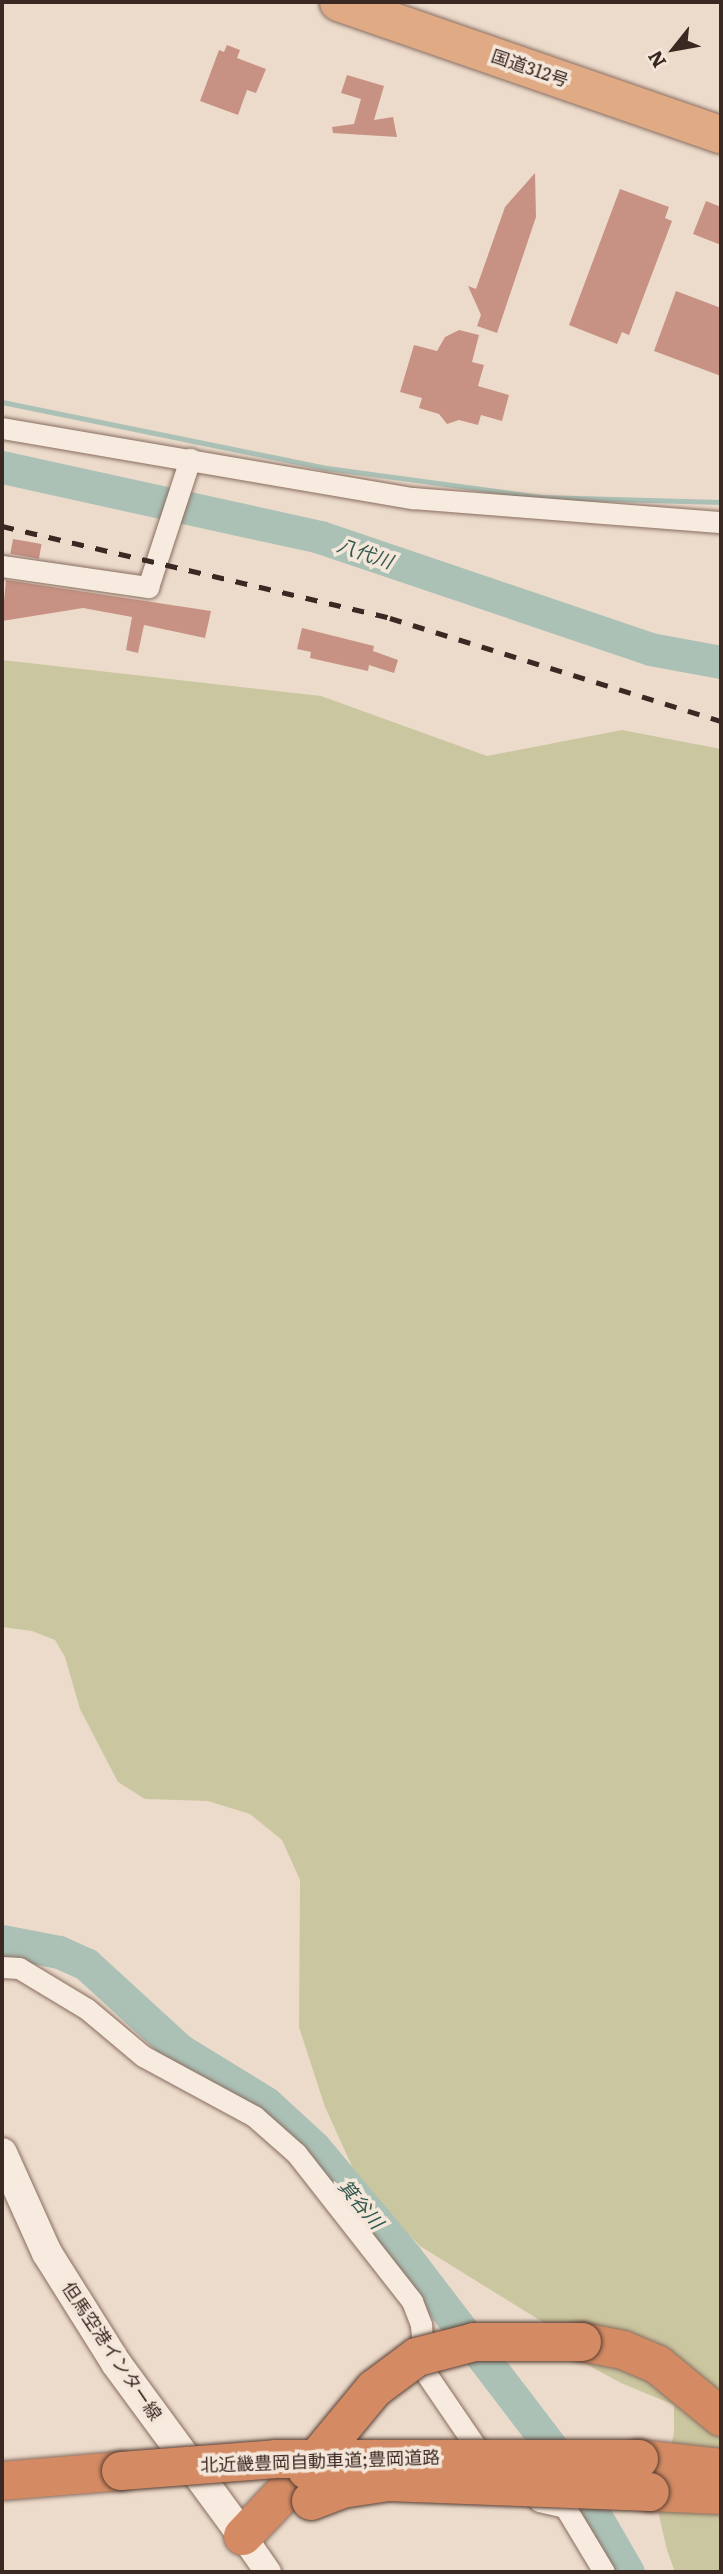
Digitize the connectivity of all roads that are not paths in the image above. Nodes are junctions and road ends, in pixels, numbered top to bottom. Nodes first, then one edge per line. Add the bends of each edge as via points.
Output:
1 (338, 2) edge
2 (721, 135) edge
3 (2, 428) edge
4 (190, 459) junction
5 (721, 522) edge
6 (2, 566) edge
7 (2, 1967) edge
8 (2, 2153) edge
9 (721, 2417) edge
10 (721, 2468) edge
11 (645, 2475) junction
12 (2, 2481) edge
13 (305, 2489) junction
14 (721, 2495) edge
15 (243, 2536) junction
16 (268, 2572) edge
17 (604, 2572) edge

1 - 2 highway, 国道312号
3 - 4 street
4 - 5 street via 413,498
4 - 6 street via 148,587
7 - 17 street via 19,1968 87,2009 143,2056 275,2132 347,2215 412,2301 421,2325 425,2372 509,2496 565,2507
8 - 15 main road, 但馬空港インター線 via 67,2286 116,2362
9 - 13 highway, bridge via 658,2365 624,2350 582,2342 474,2342 417,2357 374,2389
10 - 11 highway
11 - 12 highway, 北近畿豊岡自動車道;豊岡道路, bridge via 276,2459
11 - 13 highway, bridge via 388,2482
11 - 14 highway
13 - 15 highway
15 - 16 street

